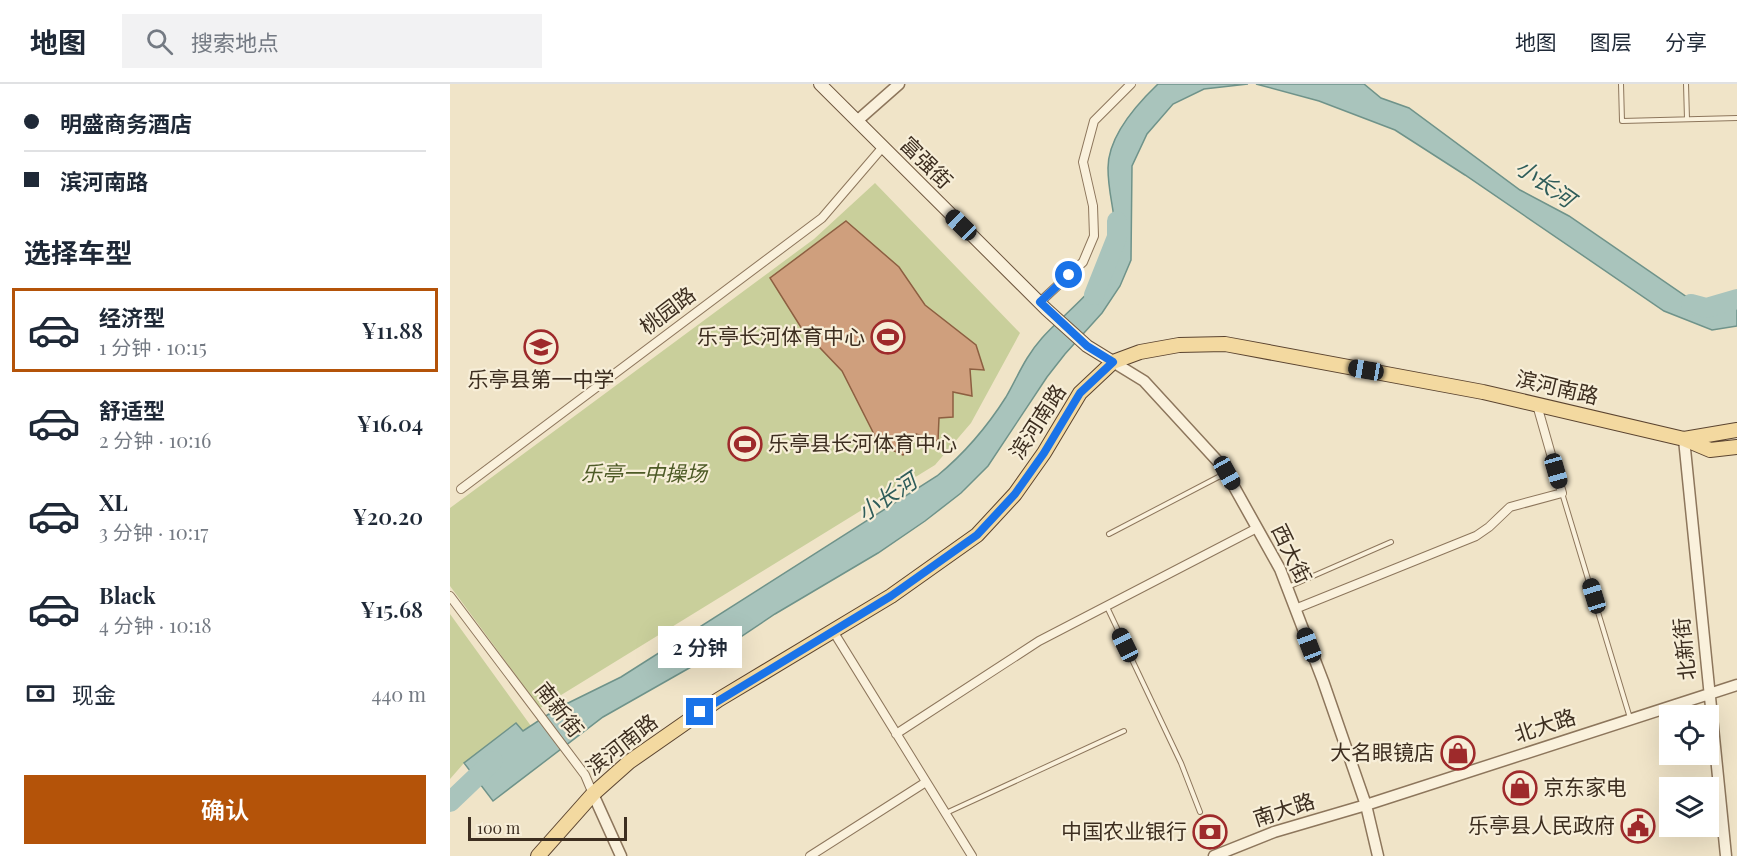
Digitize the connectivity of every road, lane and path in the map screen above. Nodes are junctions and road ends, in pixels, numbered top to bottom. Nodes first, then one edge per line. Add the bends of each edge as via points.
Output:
1 (820, 84) edge
2 (899, 84) edge
3 (1131, 84) edge
4 (1621, 84) edge
5 (1686, 84) edge
6 (1737, 118) edge
7 (1687, 119) junction
8 (857, 121) junction
9 (882, 148) junction
10 (1043, 306) junction
11 (1113, 362) junction
12 (1537, 405) junction
13 (1737, 430) edge
14 (1684, 439) junction
15 (1737, 447) edge
16 (1227, 473) junction
17 (462, 489) dead end
18 (1562, 493) junction
19 (1257, 528) junction
20 (1109, 534) dead end
21 (1391, 542) dead end
22 (1287, 588) junction
23 (450, 596) edge
24 (1107, 606) junction
25 (1295, 609) junction
26 (833, 631) junction
27 (1737, 684) edge
28 (1709, 693) junction
29 (1630, 718) junction
30 (1124, 731) dead end
31 (896, 734) junction
32 (926, 782) junction
33 (593, 794) junction
34 (1366, 805) junction
35 (1200, 812) dead end
36 (946, 813) junction
37 (538, 856) edge
38 (621, 856) edge
39 (810, 856) edge
40 (972, 856) edge
41 (1214, 856) edge
42 (1378, 856) edge
43 (1726, 856) edge

1 - 8 main road, 富强街
2 - 8 street
3 - 10 street via 1094,121 1083,162 1093,206 1094,236 1083,262
4 - 7 lane via 1622,121
5 - 7 lane
6 - 7 lane
8 - 9 main road, 富强街
9 - 10 main road, 富强街
9 - 17 street, 桃园路 via 822,218
10 - 11 main road, 富强街 via 1087,346
11 - 12 main road, 滨河南路 via 1140,351 1225,344
11 - 16 street, 西大街 via 1144,381
11 - 26 main road, 滨河南路 via 1080,393 1015,494 977,535 891,596
12 - 14 main road, 滨河南路
12 - 18 street
13 - 14 main road, 滨河南路
14 - 15 main road, 滨河南路 via 1710,450
14 - 28 street, 北新街
16 - 19 street, 西大街
16 - 20 lane
18 - 25 street via 1510,507 1476,536
18 - 29 lane
19 - 22 street, 西大街
19 - 24 street
21 - 22 lane
22 - 25 street, 西大街
23 - 33 street, 南新街 via 585,775
24 - 31 street via 1040,641
24 - 35 lane
25 - 34 street, 西大街
26 - 31 street
26 - 33 main road, 滨河南路 via 718,700 628,762
27 - 28 street, 北大路
28 - 29 street, 北大路
28 - 43 street, 北新街
29 - 34 street, 北大路
30 - 36 lane
31 - 32 street
32 - 36 street
32 - 39 street
33 - 37 main road, 滨河南路
33 - 38 street, 南新街
34 - 41 street, 南大路 via 1274,832
34 - 42 street, 西大街
36 - 40 street

